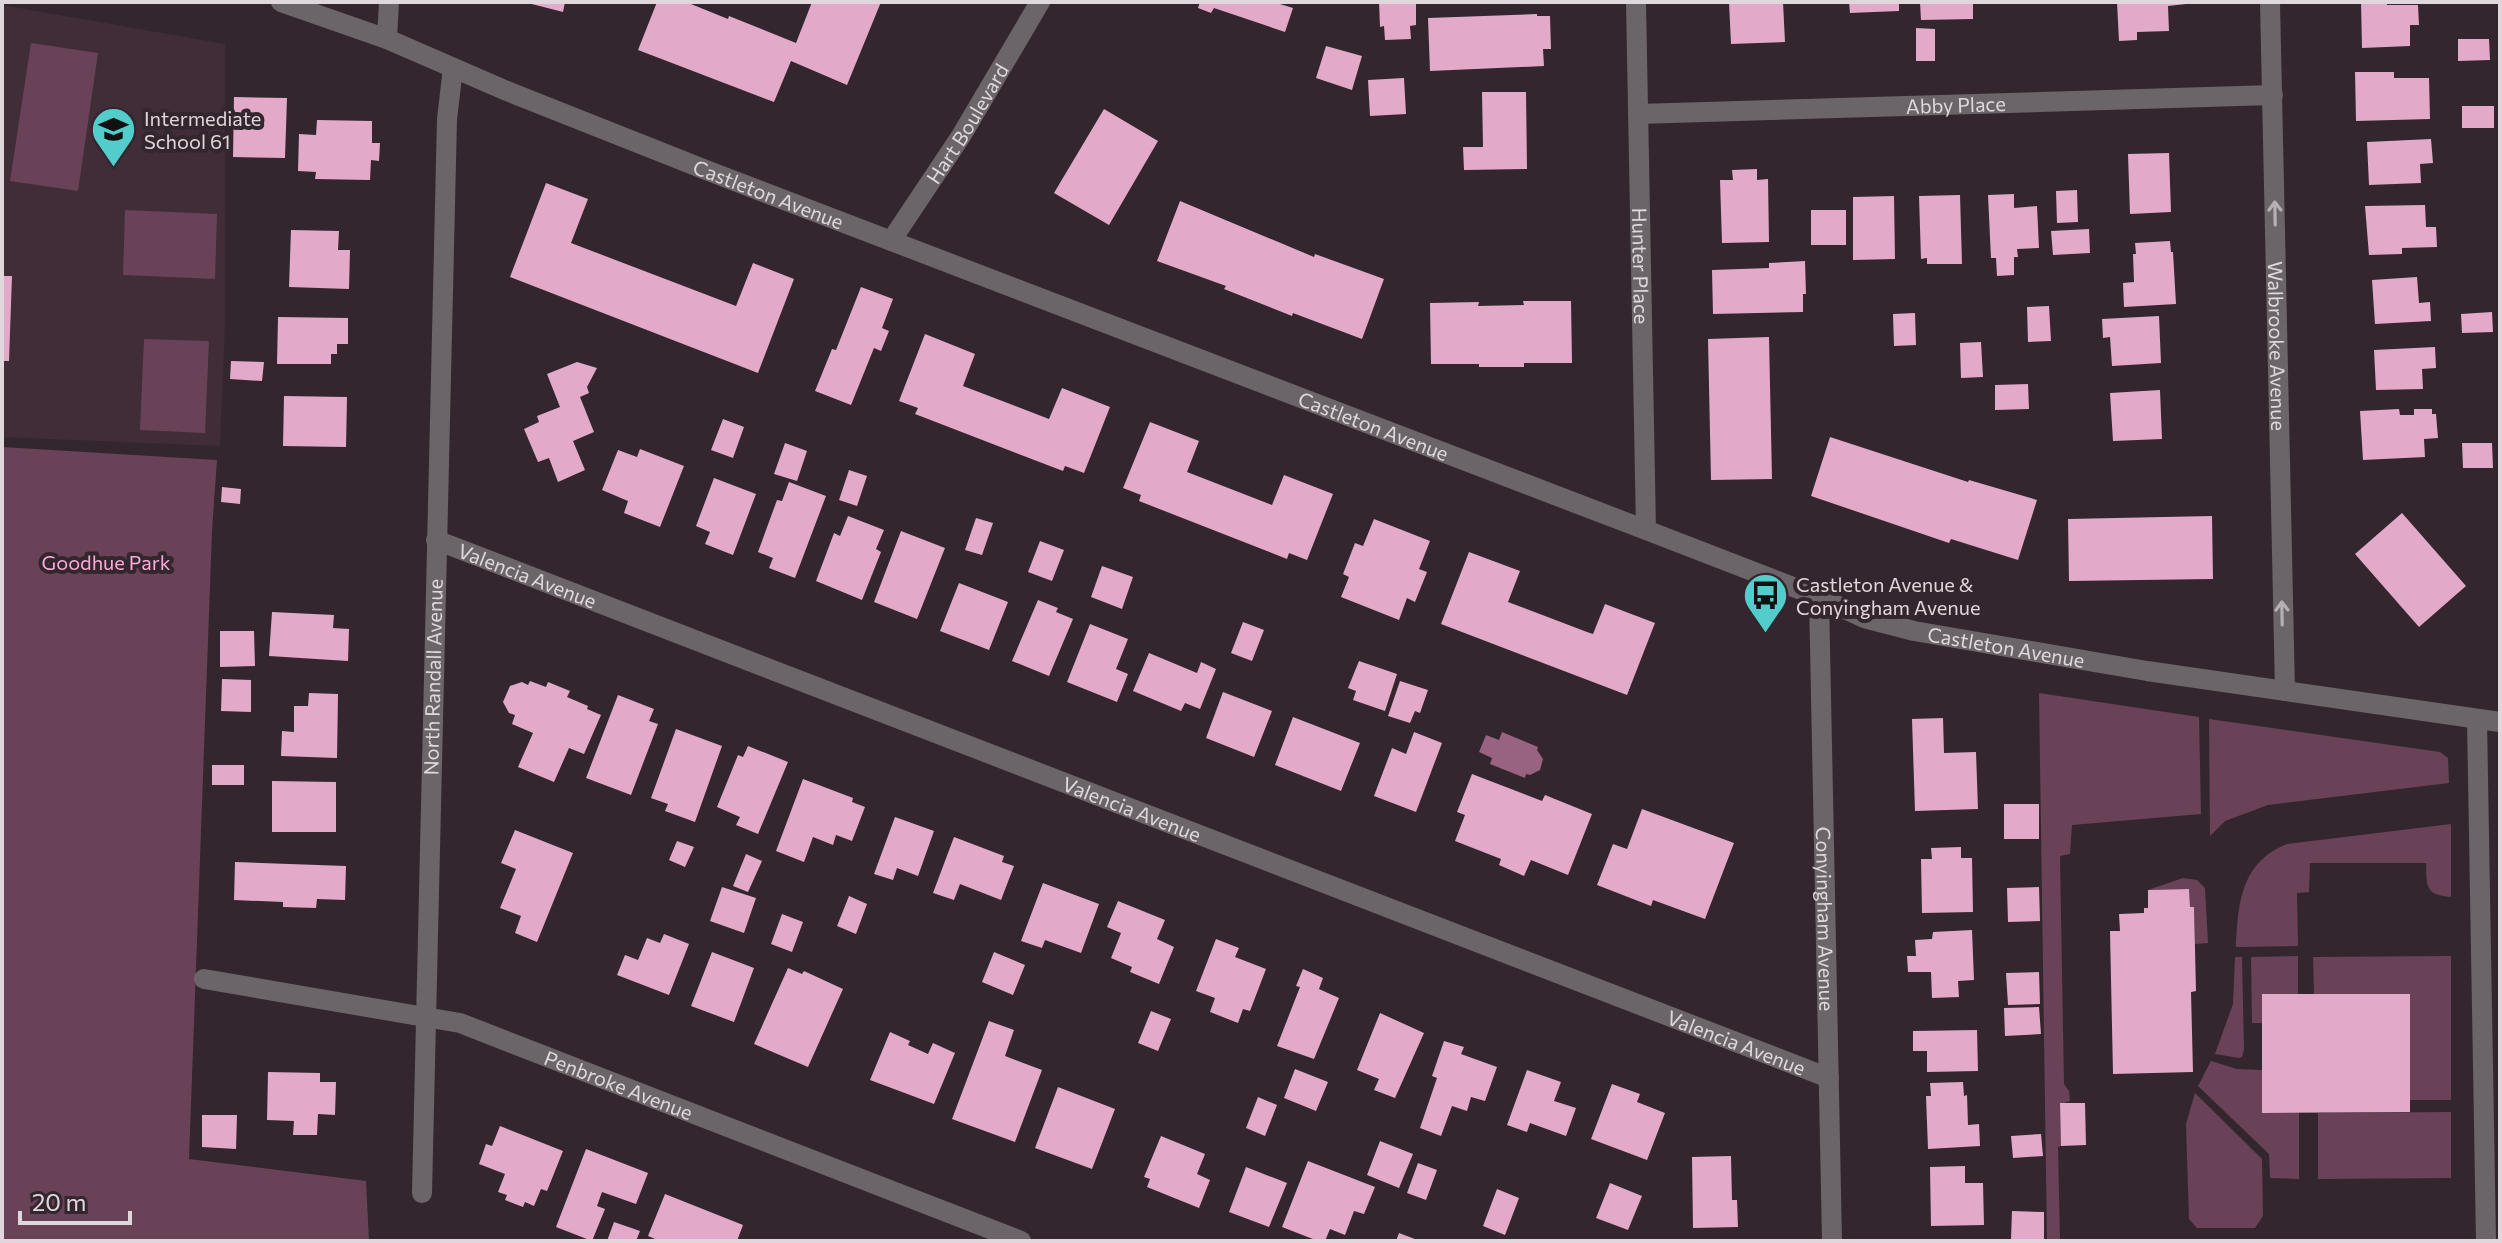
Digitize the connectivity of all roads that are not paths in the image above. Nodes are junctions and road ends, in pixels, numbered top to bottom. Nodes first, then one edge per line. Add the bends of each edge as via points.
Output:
1 (281, 2) edge
2 (389, 2) edge
3 (1040, 2) edge
4 (1636, 2) edge
5 (2270, 2) edge
6 (387, 39) junction
7 (453, 68) junction
8 (2273, 95) junction
9 (1638, 114) junction
10 (891, 241) junction
11 (1646, 530) junction
12 (436, 540) junction
13 (1819, 597) junction
14 (2285, 691) junction
15 (2477, 719) junction
16 (2500, 722) edge
17 (204, 979) dead end
18 (424, 1017) junction
19 (1829, 1078) junction
20 (422, 1193) dead end
21 (1021, 1241) edge
22 (1832, 1241) edge
23 (2486, 1241) edge

1 - 6 street, Castleton Avenue
2 - 6 street
3 - 10 street, Hart Boulevard
4 - 9 street, Hunter Place
5 - 8 street, Walbrooke Avenue
6 - 7 street, Castleton Avenue
7 - 10 street, Castleton Avenue
7 - 12 street, North Randall Avenue via 447,119
8 - 9 street, Abby Place
14 -> 8 street, Walbrooke Avenue
9 - 11 street, Hunter Place
10 - 11 street, Castleton Avenue
11 - 13 street, Castleton Avenue
12 - 18 street, North Randall Avenue
12 - 19 street, Valencia Avenue
13 - 14 street, Castleton Avenue via 1864,618 1914,631
13 - 19 street, Conyingham Avenue
14 - 15 street, Castleton Avenue
15 - 16 street, Castleton Avenue
15 - 23 street
17 - 18 street, Penbroke Avenue
18 - 20 street, North Randall Avenue
18 - 21 street, Penbroke Avenue via 460,1023
19 - 22 street, Conyingham Avenue

